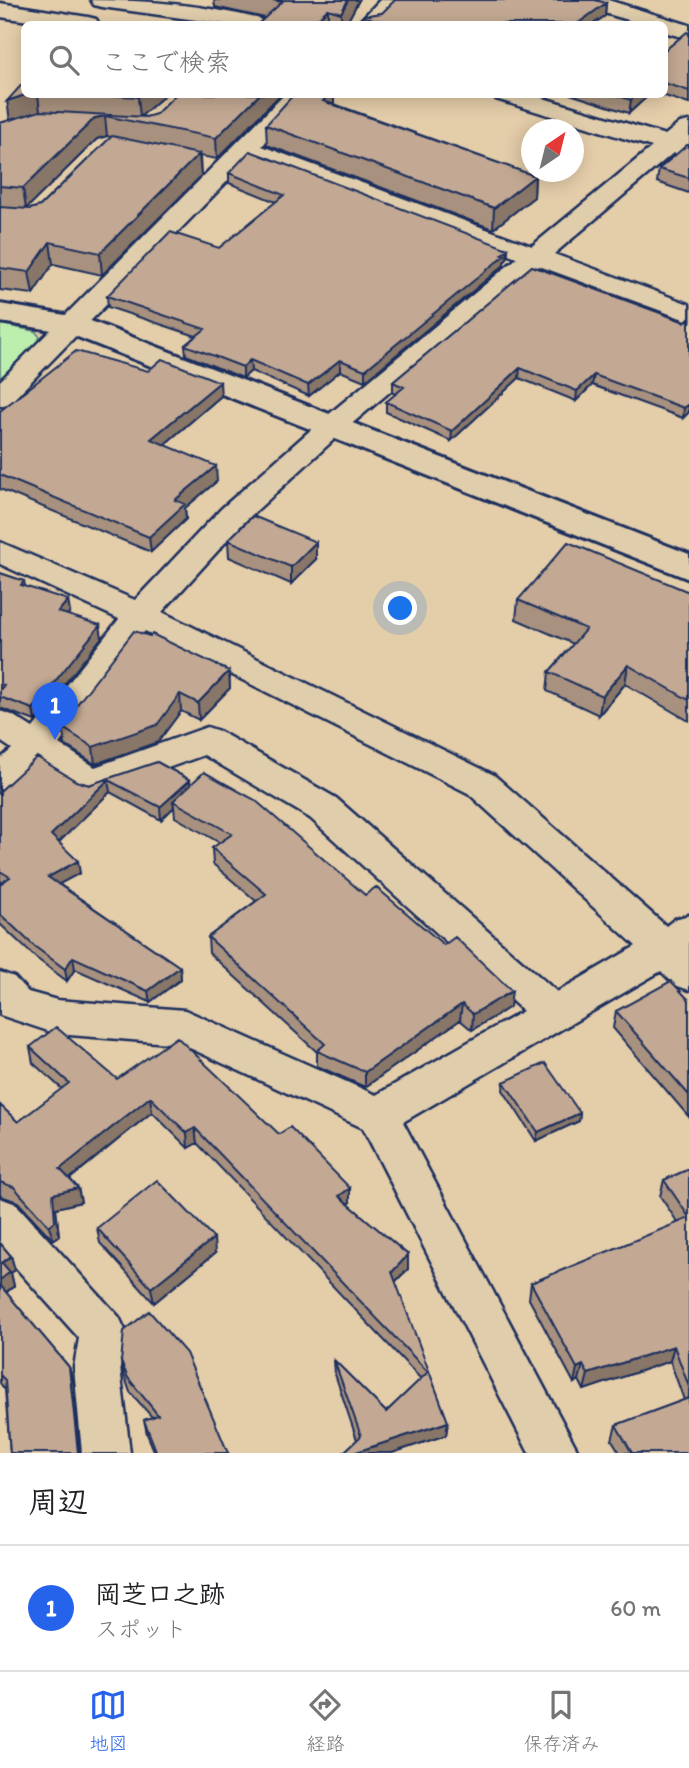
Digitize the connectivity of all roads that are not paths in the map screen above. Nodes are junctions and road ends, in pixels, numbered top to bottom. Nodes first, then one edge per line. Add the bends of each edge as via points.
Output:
1 (102, 0) edge
2 (392, 0) edge
3 (585, 0) edge
4 (0, 10) edge
5 (69, 21) edge
6 (239, 21) edge
7 (371, 21) edge
8 (653, 21) edge
9 (668, 26) edge
10 (689, 32) edge
11 (295, 98) edge
12 (519, 98) edge
13 (683, 141) edge
14 (245, 148) junction
15 (534, 256) junction
16 (0, 313) edge
17 (689, 313) edge
18 (72, 324) junction
19 (0, 397) edge
20 (332, 426) junction
21 (0, 552) edge
22 (689, 567) edge
23 (140, 615) junction
24 (0, 724) edge
25 (37, 747) junction
26 (0, 780) edge
27 (681, 951) edge
28 (5, 1002) edge
29 (553, 1013) junction
30 (378, 1115) junction
31 (0, 1219) edge
32 (106, 1453) edge
33 (555, 1453) edge

1 - 6 street
2 - 7 street
3 - 8 street
4 - 5 street
9 - 10 street
11 - 14 street
12 - 13 street
13 - 15 street
14 - 15 street
14 - 18 street via 210,168
15 - 17 street
15 - 20 street
16 - 18 street
18 - 19 street
18 - 20 street
20 - 22 street
20 - 23 street via 232,516
21 - 23 street
23 - 25 street
23 - 27 street via 481,785
24 - 25 street
25 - 26 street
25 - 29 street via 92,782 207,740 323,808
27 - 29 street
28 - 30 street via 57,1017 186,1027
29 - 30 street
30 - 33 street
31 - 32 street via 103,1332 97,1367

